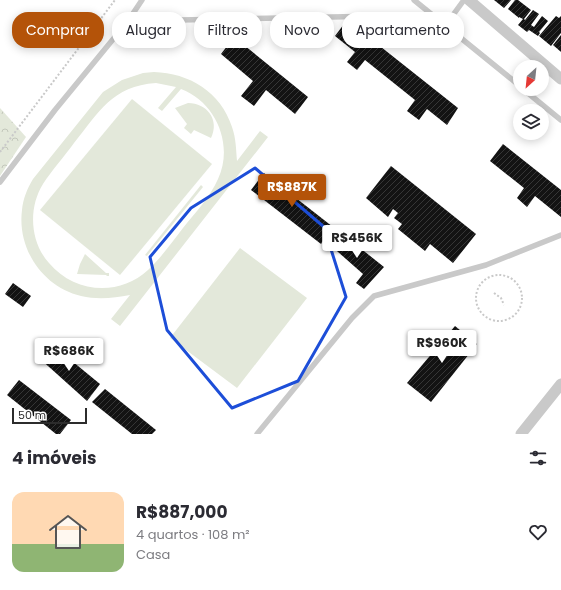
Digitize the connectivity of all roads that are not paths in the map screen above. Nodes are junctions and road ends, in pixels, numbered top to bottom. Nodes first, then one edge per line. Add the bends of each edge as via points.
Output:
1 (142, 0) edge
2 (414, 0) edge
3 (464, 0) edge
4 (469, 0) edge
5 (134, 12) edge
6 (428, 12) edge
7 (455, 12) edge
8 (342, 17) edge
9 (186, 20) edge
10 (112, 41) edge
11 (464, 41) edge
12 (561, 79) edge
13 (513, 80) edge
14 (532, 96) edge
15 (561, 120) edge
16 (0, 182) edge
17 (561, 235) edge
18 (561, 384) edge
19 (257, 434) edge
20 (521, 434) edge

1 - 5 lane
2 - 6 lane
3 - 7 lane
4 - 12 street
8 - 9 lane
10 - 16 lane
11 - 13 lane
14 - 15 lane
17 - 19 lane via 486,265 374,296 352,318
18 - 20 street

